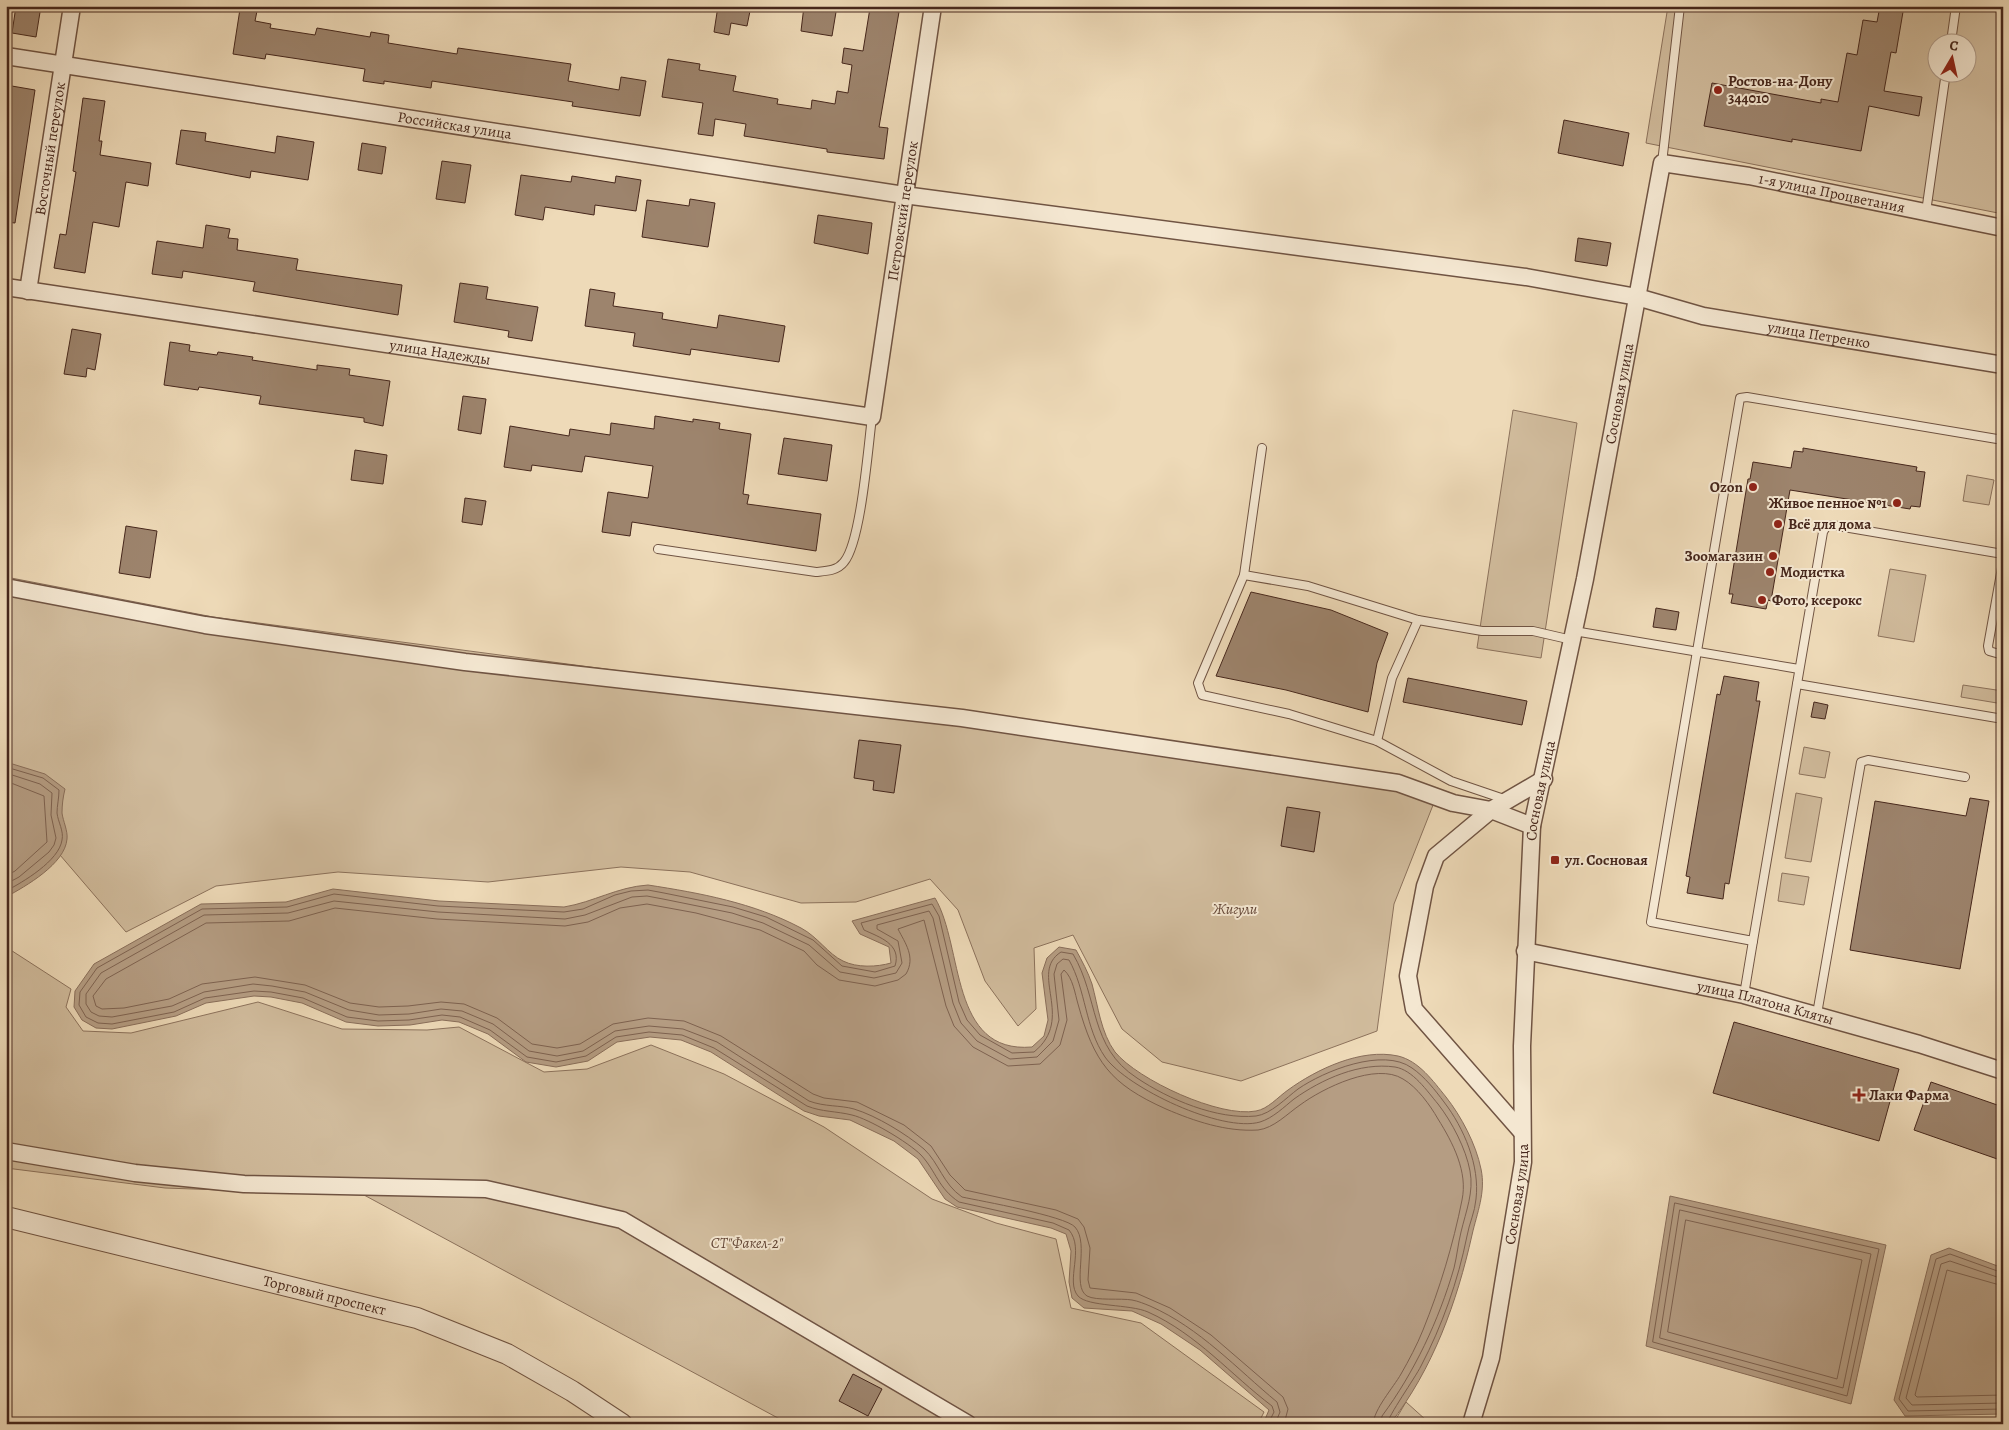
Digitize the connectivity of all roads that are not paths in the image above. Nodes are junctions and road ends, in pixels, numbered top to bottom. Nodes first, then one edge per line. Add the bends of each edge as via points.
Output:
1 (72, 6) edge
2 (933, 6) edge
3 (1680, 6) edge
4 (1956, 6) edge
5 (1952, 32) edge
6 (6, 56) edge
7 (63, 65) junction
8 (1945, 82) edge
9 (1662, 162) junction
10 (904, 195) junction
11 (1926, 212) junction
12 (2003, 228) edge
13 (6, 287) edge
14 (28, 291) junction
15 (1637, 298) junction
16 (2003, 365) edge
17 (872, 417) junction
18 (2003, 440) edge
19 (1262, 448) dead end
20 (658, 549) dead end
21 (2003, 554) edge
22 (2003, 562) edge
23 (1244, 575) junction
24 (6, 587) edge
25 (1418, 620) junction
26 (1573, 635) junction
27 (1696, 652) junction
28 (2003, 655) edge
29 (1799, 669) junction
30 (1797, 684) junction
31 (2003, 718) edge
32 (1377, 741) junction
33 (1965, 777) dead end
34 (1544, 779) junction
35 (1507, 800) junction
36 (1491, 810) junction
37 (1532, 826) junction
38 (1753, 941) junction
39 (1525, 952) junction
40 (1744, 995) junction
41 (1817, 1014) junction
42 (2003, 1071) edge
43 (1521, 1131) junction
44 (6, 1151) edge
45 (6, 1216) edge
46 (622, 1424) edge
47 (968, 1424) edge
48 (1471, 1424) edge

1 - 7 street, Восточный переулок
2 - 10 street, Петровский переулок
3 - 9 lane
4 - 5 lane
6 - 7 street, Российская улица
7 - 10 street, Российская улица
7 - 14 street, Восточный переулок
8 - 11 lane
9 - 11 street, 1-я улица Процветания
9 - 15 street, Сосновая улица
10 - 15 street, Российская улица via 1526,277
10 - 17 street, Петровский переулок
11 - 12 street, 1-я улица Процветания
13 - 14 street, улица Надежды
14 - 17 street, улица Надежды
15 - 16 street, улица Петренко via 1703,316
15 - 26 street, Сосновая улица
17 - 20 lane via 851,552 843,564 832,571 816,572
18 - 27 lane via 1747,396 1740,398
19 - 23 lane
21 - 29 lane via 1832,525 1826,527 1822,532
22 - 28 lane via 1988,646 1989,651
23 - 25 lane via 1308,586
23 - 32 lane via 1198,683 1202,695 1289,714
24 - 36 street via 234,630 466,662 962,718 1398,783 1453,803
25 - 26 lane via 1482,631
25 - 32 lane via 1392,678
26 - 27 lane
26 - 34 street, Сосновая улица
27 - 29 lane
27 - 38 lane via 1651,922
29 - 30 lane
30 - 31 lane
30 - 38 lane
32 - 35 lane via 1451,781
33 - 41 lane via 1868,760 1861,762
34 - 35 street
34 - 37 street, Сосновая улица
35 - 36 street
36 - 37 street
36 - 43 street via 1436,856 1425,886 1408,976 1414,1009
37 - 39 street, Сосновая улица
38 - 40 lane
39 - 40 street, улица Платона Кляты
39 - 43 street, Сосновая улица
40 - 41 street, улица Платона Кляты
41 - 42 street, улица Платона Кляты
43 - 48 street, Сосновая улица via 1523,1162 1491,1358
44 - 47 street via 135,1173 244,1184 486,1189 622,1220
45 - 46 street, Торговый проспект via 417,1318 507,1354

